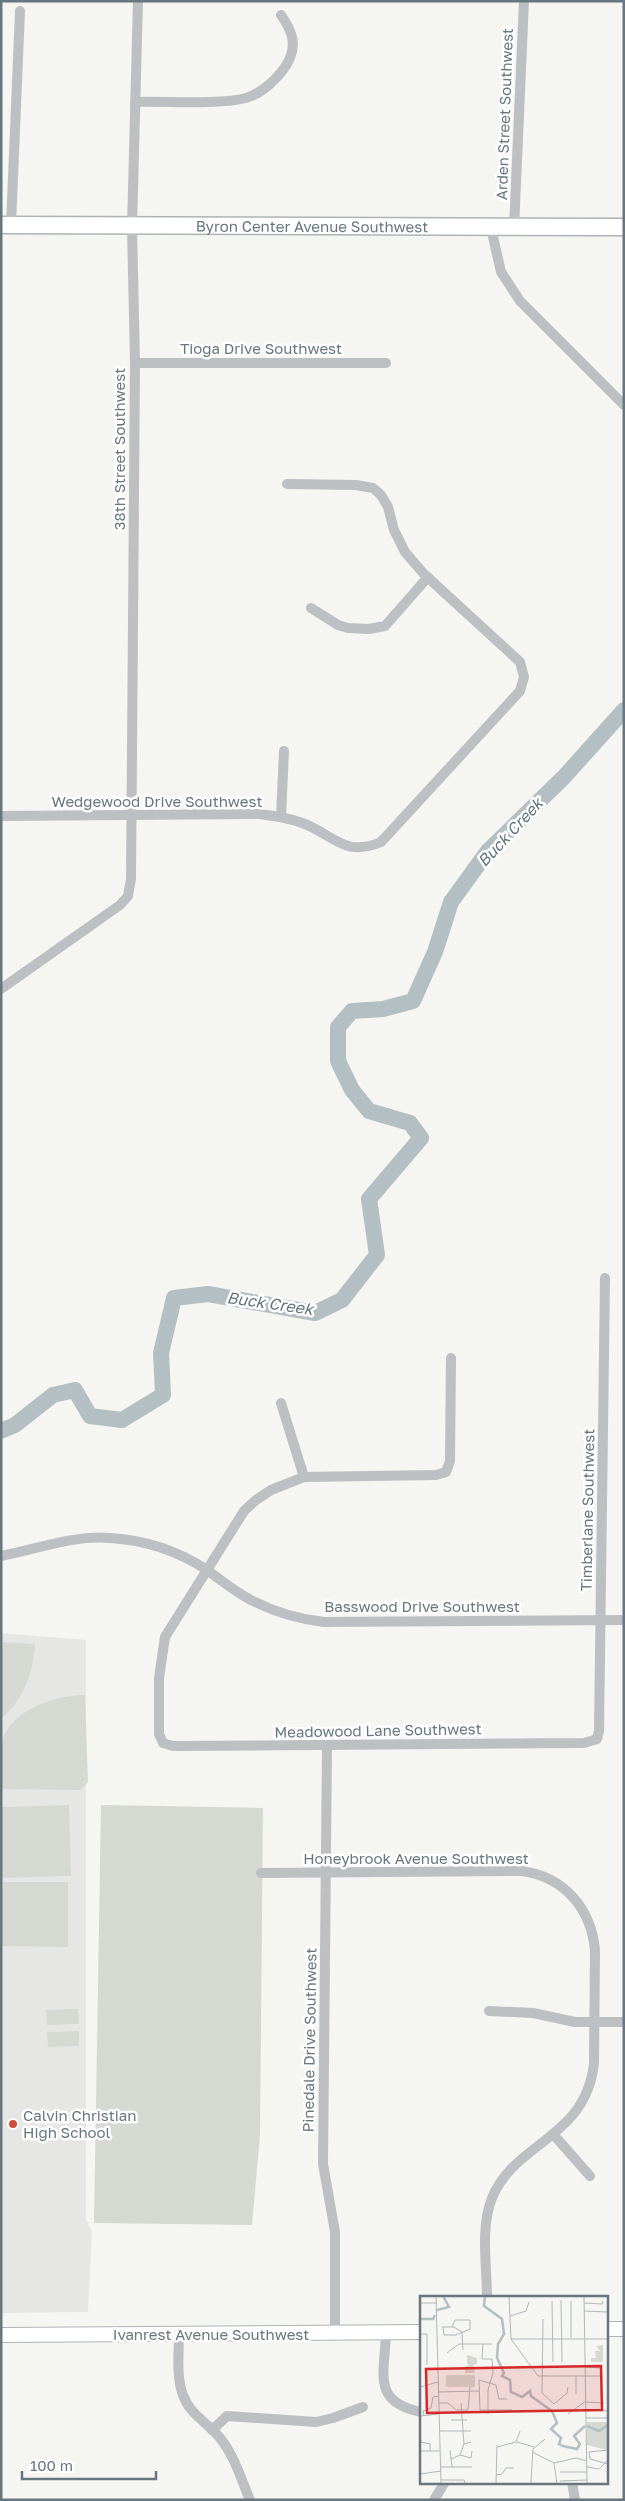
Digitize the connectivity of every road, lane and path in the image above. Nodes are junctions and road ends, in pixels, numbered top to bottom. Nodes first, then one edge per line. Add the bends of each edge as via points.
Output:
1 (138, 1) edge
2 (524, 1) edge
3 (20, 11) dead end
4 (280, 15) dead end
5 (135, 102) junction
6 (6, 225) edge
7 (132, 227) junction
8 (624, 227) edge
9 (491, 228) junction
10 (514, 228) junction
11 (135, 363) junction
12 (386, 363) dead end
13 (624, 405) edge
14 (287, 484) dead end
15 (428, 577) junction
16 (311, 608) dead end
17 (284, 751) dead end
18 (133, 814) junction
19 (1, 816) edge
20 (280, 817) junction
21 (1, 989) edge
22 (604, 1278) dead end
23 (451, 1358) dead end
24 (281, 1403) dead end
25 (304, 1477) junction
26 (1, 1556) edge
27 (206, 1570) junction
28 (601, 1620) junction
29 (624, 1620) edge
30 (594, 1741) joint
31 (327, 1746) junction
32 (326, 1872) junction
33 (261, 1873) dead end
34 (489, 2011) dead end
35 (594, 2022) junction
36 (624, 2022) edge
37 (553, 2134) junction
38 (590, 2176) dead end
39 (487, 2296) edge
40 (608, 2329) edge
41 (624, 2329) edge
42 (386, 2332) junction
43 (420, 2332) edge
44 (335, 2333) junction
45 (179, 2334) junction
46 (1, 2335) edge
47 (363, 2408) dead end
48 (420, 2412) edge
49 (212, 2430) junction
50 (444, 2484) edge
51 (572, 2484) edge
52 (250, 2500) edge
53 (434, 2500) edge
54 (575, 2500) edge

1 - 5 street, 38th Street Southwest
2 - 10 street, Arden Street Southwest
3 - 6 street
4 - 5 street via 292,32 290,58 261,91 247,98 230,100
5 - 7 street, 38th Street Southwest
6 - 7 main road, Byron Center Avenue Southwest
7 - 9 main road, Byron Center Avenue Southwest
7 - 11 street, 38th Street Southwest
8 - 10 main road, Byron Center Avenue Southwest
9 - 10 main road, Byron Center Avenue Southwest
9 - 13 street via 501,272 520,301
11 - 12 street, Tioga Drive Southwest
11 - 18 street, 38th Street Southwest
14 - 15 street, Wedgewood Drive Southwest via 373,488 388,507 394,530 405,552
15 - 16 street via 385,626 348,628
15 - 20 street, Wedgewood Drive Southwest via 520,662 524,677 520,691 381,842 364,849 351,847 305,824
17 - 20 street
18 - 19 street, Wedgewood Drive Southwest
18 - 20 street, Wedgewood Drive Southwest via 259,814
18 - 21 street, 38th Street Southwest via 128,896 120,905
22 - 28 street, Timberlane Southwest
23 - 25 street via 450,1461 446,1472 436,1475
24 - 25 street
25 - 27 street via 271,1490 250,1506
26 - 27 street, Basswood Drive Southwest via 64,1540 111,1538 161,1548
27 - 28 street, Basswood Drive Southwest via 258,1604 314,1621
27 - 31 street, Meadowood Lane Southwest via 171,1625 162,1647 158,1678 159,1734 163,1743 173,1746
28 - 29 street, Basswood Drive Southwest
28 - 30 street, Timberlane Southwest via 599,1730
30 - 31 street, Meadowood Lane Southwest
31 - 32 street, Pinedale Drive Southwest
32 - 33 street, Honeybrook Avenue Southwest
32 - 35 street, Honeybrook Avenue Southwest via 516,1870 553,1881 567,1890 584,1910 592,1932 595,1950
32 - 44 street, Pinedale Drive Southwest via 323,2171 334,2232
34 - 35 street via 533,2013 567,2021
35 - 36 street
35 - 37 street, Honeybrook Avenue Southwest via 594,2063 589,2088 575,2114
37 - 38 street
37 - 39 street, Honeybrook Avenue Southwest via 506,2175 492,2198 486,2227
40 - 41 street
42 - 43 street, Ivanrest Avenue Southwest
42 - 44 street, Ivanrest Avenue Southwest
42 - 48 street via 384,2375 388,2394 397,2405
44 - 45 street, Ivanrest Avenue Southwest
45 - 46 street, Ivanrest Avenue Southwest
45 - 49 street via 183,2396 194,2415
47 - 49 street via 316,2422 231,2416
49 - 52 street via 231,2456
50 - 53 street
51 - 54 street

